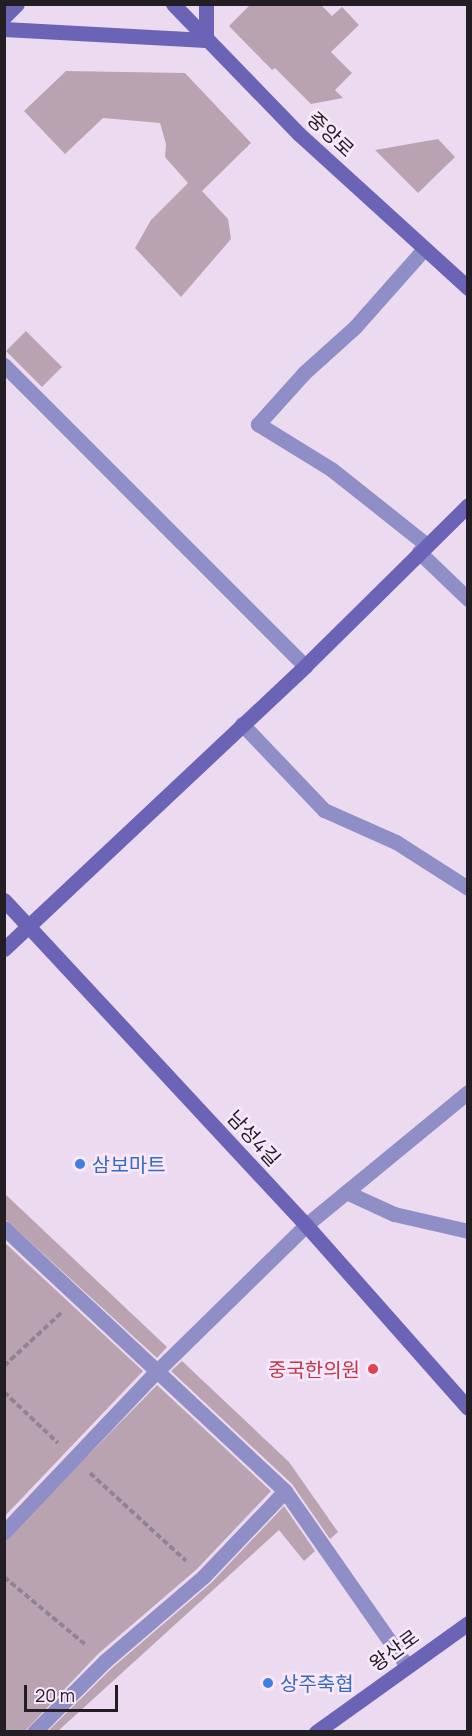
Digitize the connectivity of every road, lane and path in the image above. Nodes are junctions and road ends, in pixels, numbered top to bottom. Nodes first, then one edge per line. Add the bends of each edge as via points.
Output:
1 (16, 4) edge
2 (173, 4) edge
3 (206, 4) edge
4 (4, 17) edge
5 (4, 29) edge
6 (206, 40) junction
7 (424, 249) junction
8 (468, 288) edge
9 (4, 364) edge
10 (468, 505) edge
11 (423, 549) junction
12 (468, 599) edge
13 (304, 666) junction
14 (242, 724) junction
15 (468, 888) edge
16 (4, 900) edge
17 (28, 926) junction
18 (4, 949) edge
19 (468, 1092) edge
20 (346, 1192) junction
21 (306, 1225) junction
22 (4, 1228) edge
23 (468, 1231) edge
24 (76, 1298) junction
25 (4, 1366) edge
26 (156, 1372) junction
27 (4, 1392) edge
28 (468, 1408) edge
29 (73, 1458) junction
30 (285, 1491) junction
31 (4, 1532) edge
32 (204, 1576) junction
33 (4, 1577) edge
34 (468, 1623) edge
35 (105, 1661) junction
36 (407, 1666) junction
37 (34, 1731) edge
38 (316, 1731) edge

1 - 4 street
2 - 6 street, 중앙로
3 - 6 street
5 - 6 street
6 - 7 street, 중앙로 via 299,134
7 - 8 street, 중앙로
7 - 11 street via 355,327 304,373 258,424 339,475
9 - 13 street
10 - 11 street
11 - 12 street
11 - 13 street
13 - 14 street
14 - 15 street via 324,810 396,842
14 - 17 street
16 - 17 street, 남성4길
17 - 18 street
17 - 21 street, 남성4길
19 - 20 street
20 - 21 street
20 - 23 street via 394,1214
21 - 26 street
21 - 28 street, 남성4길
22 - 24 street
24 - 25 path
24 - 26 street
26 - 29 street
26 - 30 street
27 - 29 path
29 - 31 street
29 - 32 path
30 - 32 street
30 - 36 street
32 - 35 street
33 - 35 path
34 - 36 street, 왕산로
35 - 37 street
36 - 38 street, 왕산로

